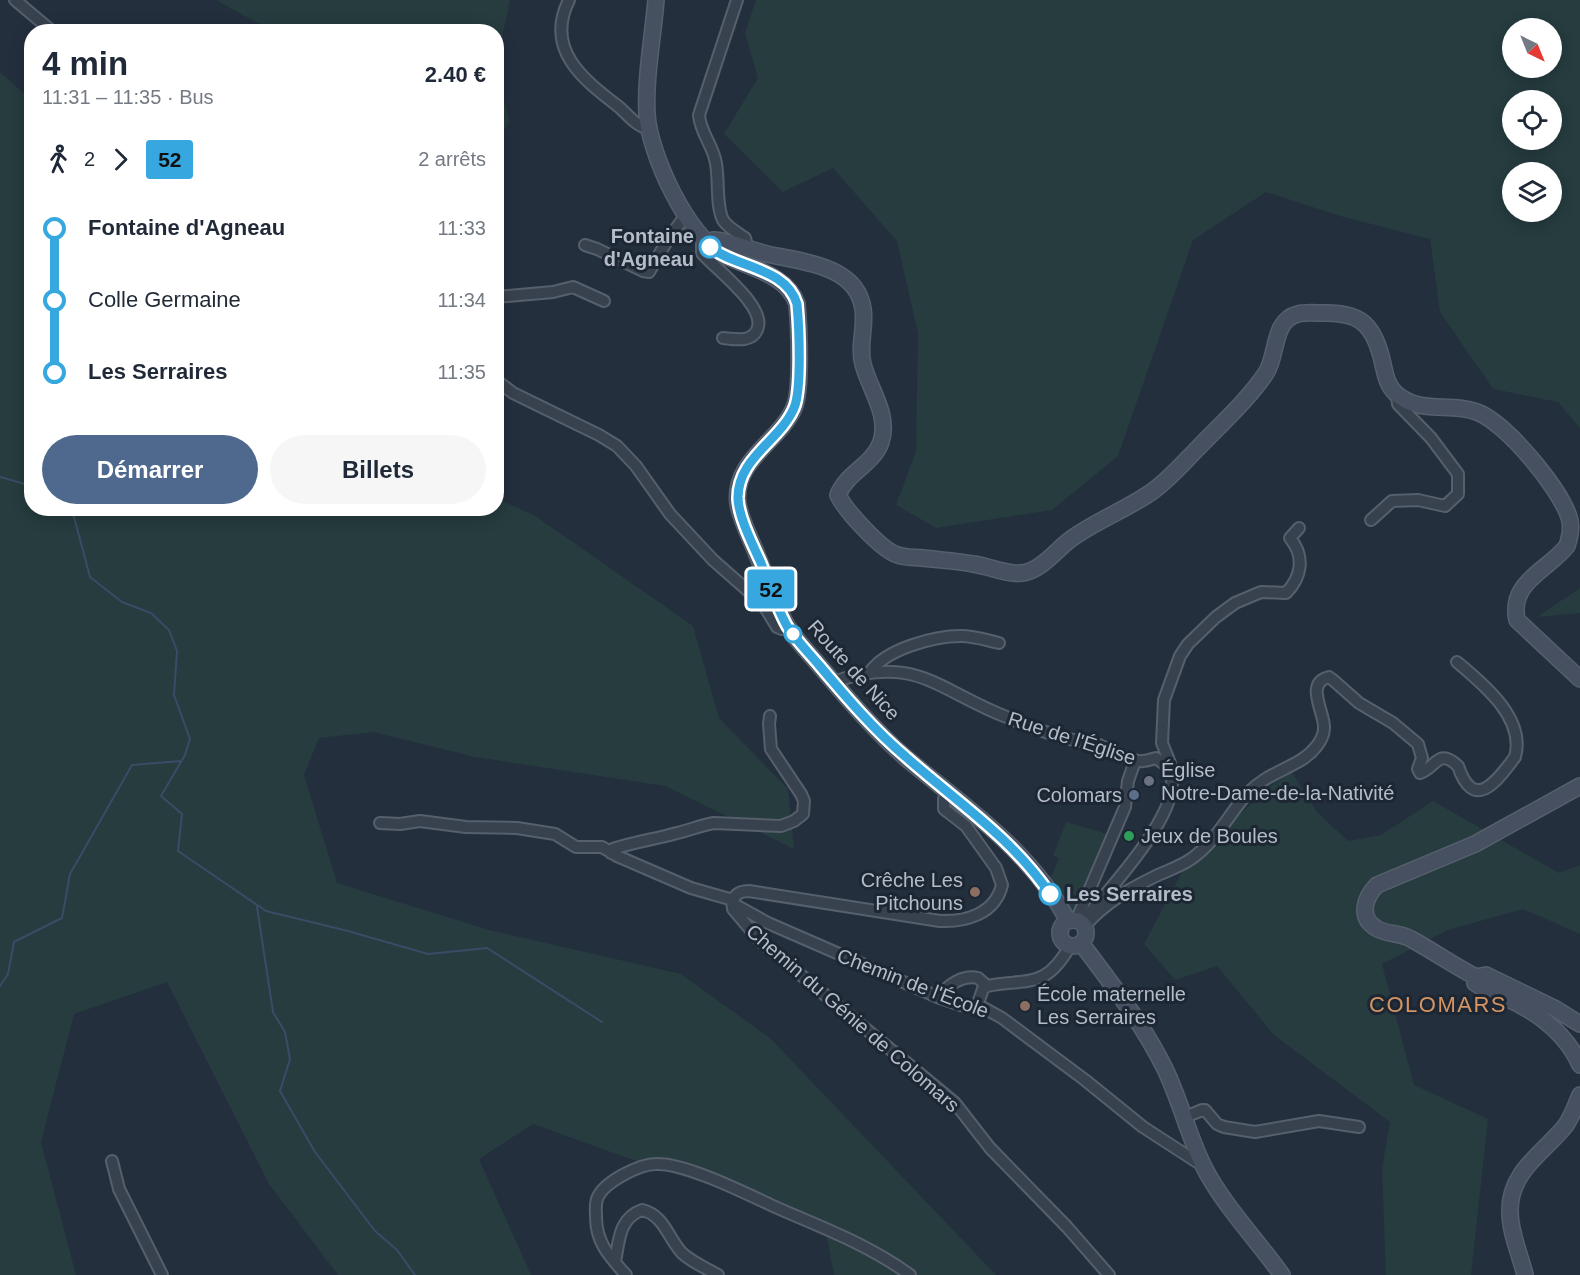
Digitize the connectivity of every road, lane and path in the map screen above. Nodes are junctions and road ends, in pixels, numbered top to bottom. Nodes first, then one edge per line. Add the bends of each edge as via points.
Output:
1 (15, 0) edge
2 (569, 0) edge
3 (657, 0) edge
4 (737, 0) edge
5 (44, 24) edge
6 (649, 129) junction
7 (685, 216) junction
8 (705, 242) junction
9 (585, 245) dead end
10 (748, 249) junction
11 (504, 296) edge
12 (604, 301) dead end
13 (723, 338) dead end
14 (504, 386) edge
15 (1397, 395) junction
16 (1371, 520) dead end
17 (1299, 528) dead end
18 (788, 627) junction
19 (999, 643) dead end
20 (1457, 662) dead end
21 (870, 672) junction
22 (1580, 679) edge
23 (833, 682) junction
24 (770, 716) dead end
25 (1135, 761) junction
26 (1170, 774) junction
27 (1580, 786) edge
28 (949, 793) junction
29 (380, 823) dead end
30 (611, 853) junction
31 (732, 901) junction
32 (1077, 923) junction
33 (1075, 945) junction
34 (1476, 977) junction
35 (987, 986) junction
36 (940, 998) junction
37 (977, 1006) junction
38 (1580, 1024) edge
39 (1580, 1065) edge
40 (1580, 1095) edge
41 (1183, 1118) junction
42 (1359, 1127) dead end
43 (112, 1161) dead end
44 (1201, 1161) junction
45 (615, 1262) junction
46 (162, 1275) edge
47 (626, 1275) edge
48 (718, 1275) edge
49 (910, 1275) edge
50 (1109, 1275) edge
51 (1282, 1275) edge
52 (1525, 1275) edge

1 - 5 street
2 - 6 street via 562,41 572,64 594,88 638,125
3 - 6 main road, Route de Nice via 647,100
4 - 10 street via 699,115 715,158 720,211 723,219 745,238
6 - 7 main road, Route de Nice
7 - 8 main road, Route de Nice
7 - 9 street via 650,272
8 - 10 main road via 719,240
8 - 13 street via 702,253 750,301 758,324 756,332 748,338
8 - 18 main road, Route de Nice via 778,280 797,304 796,402 790,416 756,453 741,480 738,495 752,541
10 - 15 main road via 822,266 846,279 860,298 863,364 880,406 882,439 877,451 846,481 838,495 882,545 898,556 974,564 1020,574 1029,572 1070,540 1164,481 1257,385 1272,361 1279,331 1297,314 1342,312 1358,319 1373,334 1388,383
11 - 12 street via 573,287
14 - 18 street via 617,446 677,522 758,599 777,627
15 - 16 street via 1398,404 1458,474 1458,494 1445,506 1418,500 1392,501
15 - 22 main road via 1423,407 1483,415 1527,453 1552,485 1569,518 1570,537 1567,546 1521,590 1515,610 1517,620
17 - 26 street via 1290,538 1299,553 1300,568 1294,585 1286,593 1261,592 1235,603 1202,630 1180,656 1164,706 1162,743
18 - 23 main road, Route de Nice
19 - 21 street via 960,636 929,640 886,657
20 - 32 street via 1489,691 1511,720 1515,735 1515,757 1488,787 1476,790 1463,781 1458,766 1446,759 1437,760 1420,772 1422,752 1418,744 1329,677 1322,679 1316,696 1324,730 1310,753 1248,793 1212,841 1190,860 1125,892
21 - 23 street, Rue de l'Église
21 - 25 street, Rue de l'Église via 925,677 1009,718
23 - 28 main road, Route de Nice via 894,746
24 - 30 street via 771,749 801,794 803,814 781,826 707,824 624,845
25 - 26 street, Rue de l'Église via 1156,758 1167,765
25 - 32 street via 1125,807
26 - 32 street via 1171,795 1150,837
27 - 34 main road via 1475,844 1377,885 1369,893 1365,912 1375,928 1407,936
28 - 31 street, Chemin du Génie de Colomars via 944,809 966,826 996,868 1002,885 994,902 978,914 964,920 940,921 749,891 738,893
28 - 32 main road, Route de Nice via 1024,859
29 - 30 street, Chemin de l'École via 420,821 518,828 555,834 576,847 602,847
30 - 31 street, Chemin de l'École via 691,888
31 - 36 street, Chemin de l'École via 778,927
31 - 50 street, Chemin du Génie de Colomars via 735,915 760,941 955,1103 985,1143
32 - 33 main road via 1086,934
32 - 33 main road via 1061,928 1060,935 1063,942
33 - 35 street via 1038,979
33 - 41 main road via 1133,1016 1159,1057
34 - 38 main road via 1486,975
34 - 39 main road via 1474,981 1480,987 1537,1014 1575,1054
35 - 36 street via 978,978 968,978 950,985
35 - 37 street
36 - 37 street, Chemin de l'École
37 - 44 street, Chemin de l'École via 1002,1018 1143,1126
40 - 52 main road via 1567,1123 1528,1163 1512,1192 1511,1221
41 - 42 street via 1205,1110 1224,1128 1255,1132 1319,1121
41 - 44 main road
43 - 46 street via 119,1189
44 - 51 main road
45 - 47 street
45 - 48 street via 623,1224 642,1210 662,1221 691,1261
45 - 49 street via 603,1249 596,1230 598,1196 638,1167 668,1164 859,1243

